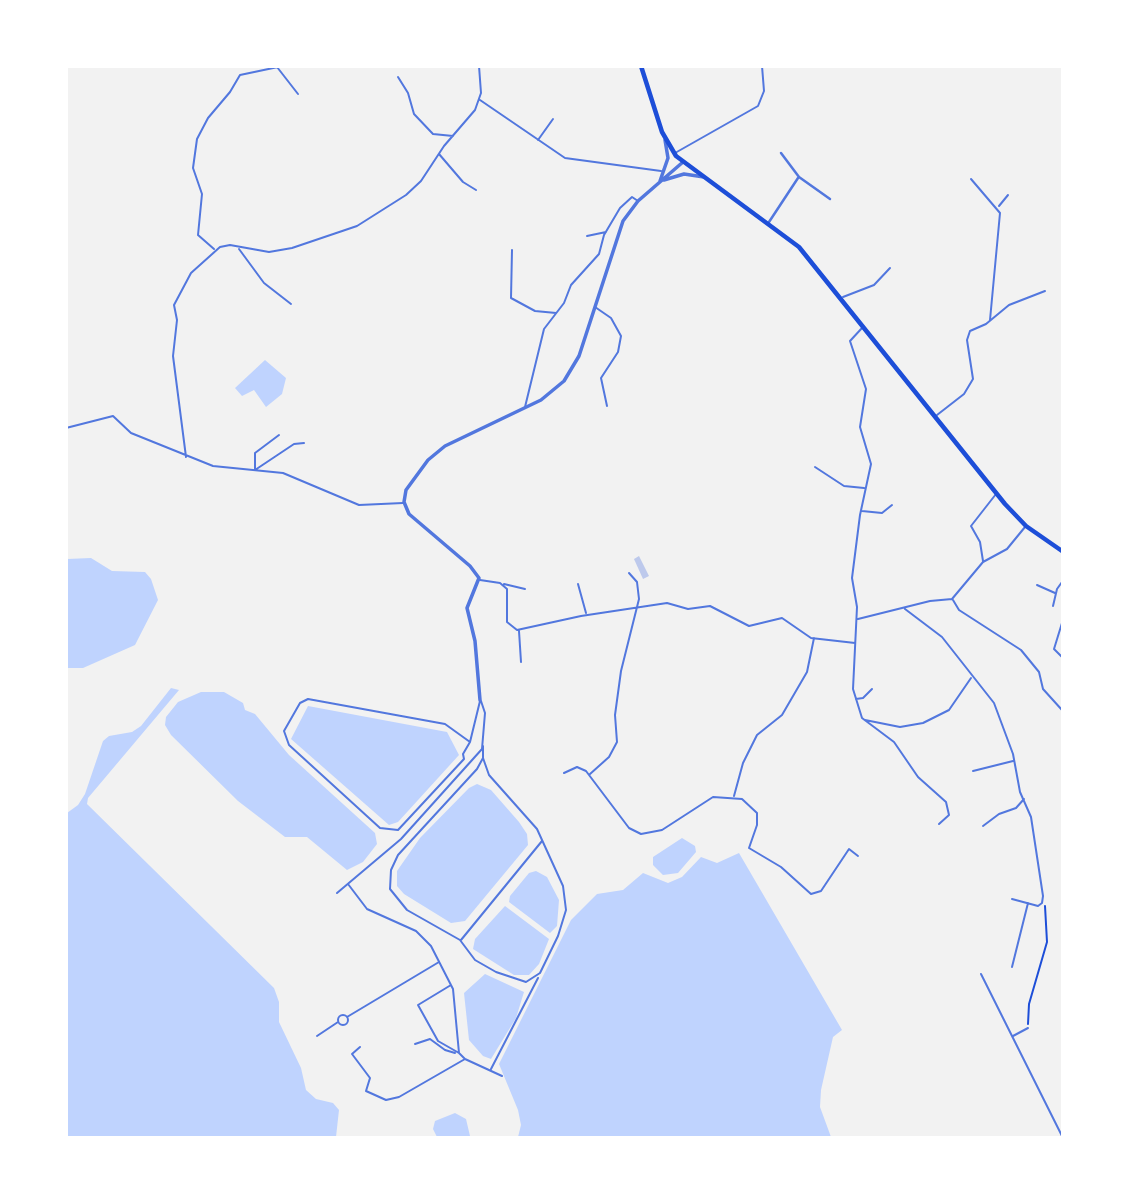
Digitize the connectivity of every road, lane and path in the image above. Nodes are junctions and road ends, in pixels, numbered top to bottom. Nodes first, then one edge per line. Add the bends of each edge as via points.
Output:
1 (479, 66) edge
2 (641, 66) edge
3 (762, 66) edge
4 (277, 67) edge
5 (398, 77) dead end
6 (299, 94) dead end
7 (479, 99) junction
8 (553, 119) dead end
9 (453, 136) junction
10 (538, 140) junction
11 (665, 140) junction
12 (674, 153) junction
13 (781, 153) dead end
14 (439, 154) junction
15 (683, 162) junction
16 (665, 172) junction
17 (799, 177) junction
18 (705, 178) junction
19 (971, 180) dead end
20 (659, 183) junction
21 (476, 190) dead end
22 (1008, 195) dead end
23 (830, 199) dead end
24 (638, 201) junction
25 (998, 207) junction
26 (769, 222) junction
27 (606, 232) junction
28 (587, 236) dead end
29 (238, 247) junction
30 (215, 250) junction
31 (512, 250) dead end
32 (890, 268) dead end
33 (1045, 290) dead end
34 (843, 297) junction
35 (290, 304) dead end
36 (594, 307) junction
37 (556, 313) junction
38 (990, 321) junction
39 (865, 326) junction
40 (607, 406) dead end
41 (524, 408) junction
42 (936, 416) junction
43 (66, 428) edge
44 (279, 435) dead end
45 (304, 443) dead end
46 (186, 457) junction
47 (816, 467) dead end
48 (255, 471) junction
49 (866, 488) junction
50 (996, 493) junction
51 (404, 502) junction
52 (892, 505) dead end
53 (861, 511) junction
54 (1026, 526) junction
55 (1062, 551) edge
56 (982, 562) junction
57 (629, 572) dead end
58 (479, 580) junction
59 (1062, 582) edge
60 (503, 584) junction
61 (578, 584) dead end
62 (1037, 585) dead end
63 (525, 589) dead end
64 (1056, 593) junction
65 (953, 599) junction
66 (638, 606) junction
67 (1053, 606) dead end
68 (905, 608) junction
69 (587, 615) junction
70 (857, 619) junction
71 (1062, 623) edge
72 (519, 630) junction
73 (814, 638) junction
74 (856, 643) junction
75 (1062, 657) edge
76 (521, 662) dead end
77 (972, 677) junction
78 (872, 689) dead end
79 (855, 699) junction
80 (480, 700) junction
81 (1062, 710) edge
82 (864, 720) junction
83 (470, 742) junction
84 (483, 746) junction
85 (483, 758) junction
86 (1014, 761) junction
87 (973, 771) dead end
88 (564, 773) dead end
89 (589, 774) junction
90 (734, 797) junction
91 (1024, 799) junction
92 (939, 824) dead end
93 (983, 826) dead end
94 (543, 840) junction
95 (858, 856) dead end
96 (348, 884) junction
97 (337, 893) dead end
98 (1012, 899) dead end
99 (1043, 900) junction
100 (1028, 903) junction
101 (460, 940) junction
102 (441, 961) junction
103 (1012, 967) dead end
104 (540, 973) junction
105 (981, 974) dead end
106 (452, 985) junction
107 (347, 1017) junction
108 (338, 1022) junction
109 (1028, 1028) joint
110 (317, 1035) dead end
111 (1012, 1036) junction
112 (415, 1044) dead end
113 (360, 1047) dead end
114 (459, 1053) junction
115 (465, 1059) junction
116 (491, 1070) junction
117 (502, 1076) dead end
118 (1062, 1136) edge

1 - 7 lane
2 - 11 main road
3 - 12 lane via 764,91 758,106
4 - 6 lane
4 - 30 lane via 240,75 197,139 193,168 202,194 198,235
5 - 9 lane via 414,114 433,134
7 - 9 lane via 471,117
7 - 10 lane
8 - 10 lane
9 - 14 lane
10 - 16 lane via 571,160
11 - 12 main road
11 - 16 street
12 - 15 main road
13 - 17 street
14 - 21 lane
14 - 29 lane via 413,191 357,226 281,251
15 - 18 main road
15 - 20 street
16 - 20 street
17 - 23 street
17 - 26 street
18 - 20 street via 684,174
18 - 26 main road
19 - 25 lane
20 - 24 street
22 - 25 lane
24 - 27 lane via 633,197 627,201
24 - 36 street via 615,238
25 - 38 lane
26 - 34 main road via 799,247
27 - 28 lane
27 - 37 lane via 598,254 571,285
29 - 30 lane via 225,245
29 - 35 lane via 264,283
30 - 46 lane via 191,273 174,303 173,356
31 - 37 lane via 510,298 535,311
32 - 34 lane via 874,285
33 - 38 lane via 1009,305
34 - 39 main road
36 - 40 lane via 611,318 621,336 618,352 601,378
36 - 41 street via 571,373 549,395
37 - 41 lane via 542,336
38 - 42 lane via 968,335 974,369 970,386
39 - 42 main road
39 - 49 lane via 850,341 866,389 860,421 871,460
41 - 51 street via 436,453 408,486
42 - 50 main road
43 - 46 lane via 113,416 131,433
44 - 48 lane via 255,453
45 - 48 lane via 294,444
46 - 48 lane via 227,469
47 - 49 lane via 844,486
48 - 51 lane via 289,475 359,505
49 - 53 lane
50 - 54 main road
50 - 56 lane via 971,526 982,548
51 - 58 street via 409,514 475,570
52 - 53 lane via 883,513
53 - 70 lane via 852,578
54 - 55 main road
54 - 56 lane via 1005,551
56 - 65 lane
57 - 66 lane via 639,587
58 - 60 lane
58 - 80 street via 467,608
59 - 64 lane
60 - 63 lane
60 - 72 lane via 509,592 507,622
61 - 69 lane
62 - 64 lane
64 - 67 lane
65 - 68 lane
65 - 81 lane via 959,610 1021,650 1039,672 1043,689
66 - 69 lane
66 - 73 lane via 667,603 692,609 707,605 754,627 782,618
66 - 89 lane via 621,671 617,741 609,757
68 - 70 lane
68 - 77 lane via 942,637
69 - 72 lane
70 - 74 lane
71 - 75 lane via 1054,649
72 - 76 lane
73 - 74 lane
73 - 90 lane via 807,672 782,715 757,735
74 - 79 lane
77 - 82 lane via 949,710 923,723 900,727
77 - 86 lane via 994,704
78 - 79 lane
79 - 82 lane
80 - 83 lane
80 - 84 lane via 485,706
82 - 92 lane via 894,743 918,777 946,803 949,815
83 - 83 lane via 464,759 402,827 384,830 289,745 285,731 300,703 308,699 444,724
84 - 85 lane
84 - 96 lane via 408,832
85 - 94 lane via 489,775
85 - 101 lane via 398,855 390,878 392,894 400,904
86 - 87 lane
86 - 91 lane
88 - 89 lane via 580,767
89 - 90 lane via 629,828 640,834 662,830 713,796
90 - 95 lane via 749,802 757,813 749,848 781,867 807,893 821,891 849,849
91 - 93 lane
91 - 99 lane via 1031,817
94 - 101 lane
94 - 104 lane via 561,879 565,910
96 - 97 lane
96 - 102 lane via 367,909 421,935
98 - 100 lane
99 - 100 lane via 1041,905
99 - 109 path via 1049,930 1029,1004
100 - 103 lane
101 - 104 lane via 475,960 516,981 530,981
102 - 106 lane
102 - 107 lane
104 - 116 lane
105 - 111 lane
106 - 114 lane
106 - 114 lane via 418,1005 438,1041
107 - 108 lane via 341,1015
107 - 108 lane via 345,1024
108 - 110 lane
109 - 111 lane
111 - 118 lane
112 - 114 lane via 430,1039
113 - 115 lane via 352,1054 370,1079 366,1091 386,1100
114 - 115 lane
115 - 116 lane
116 - 117 lane

